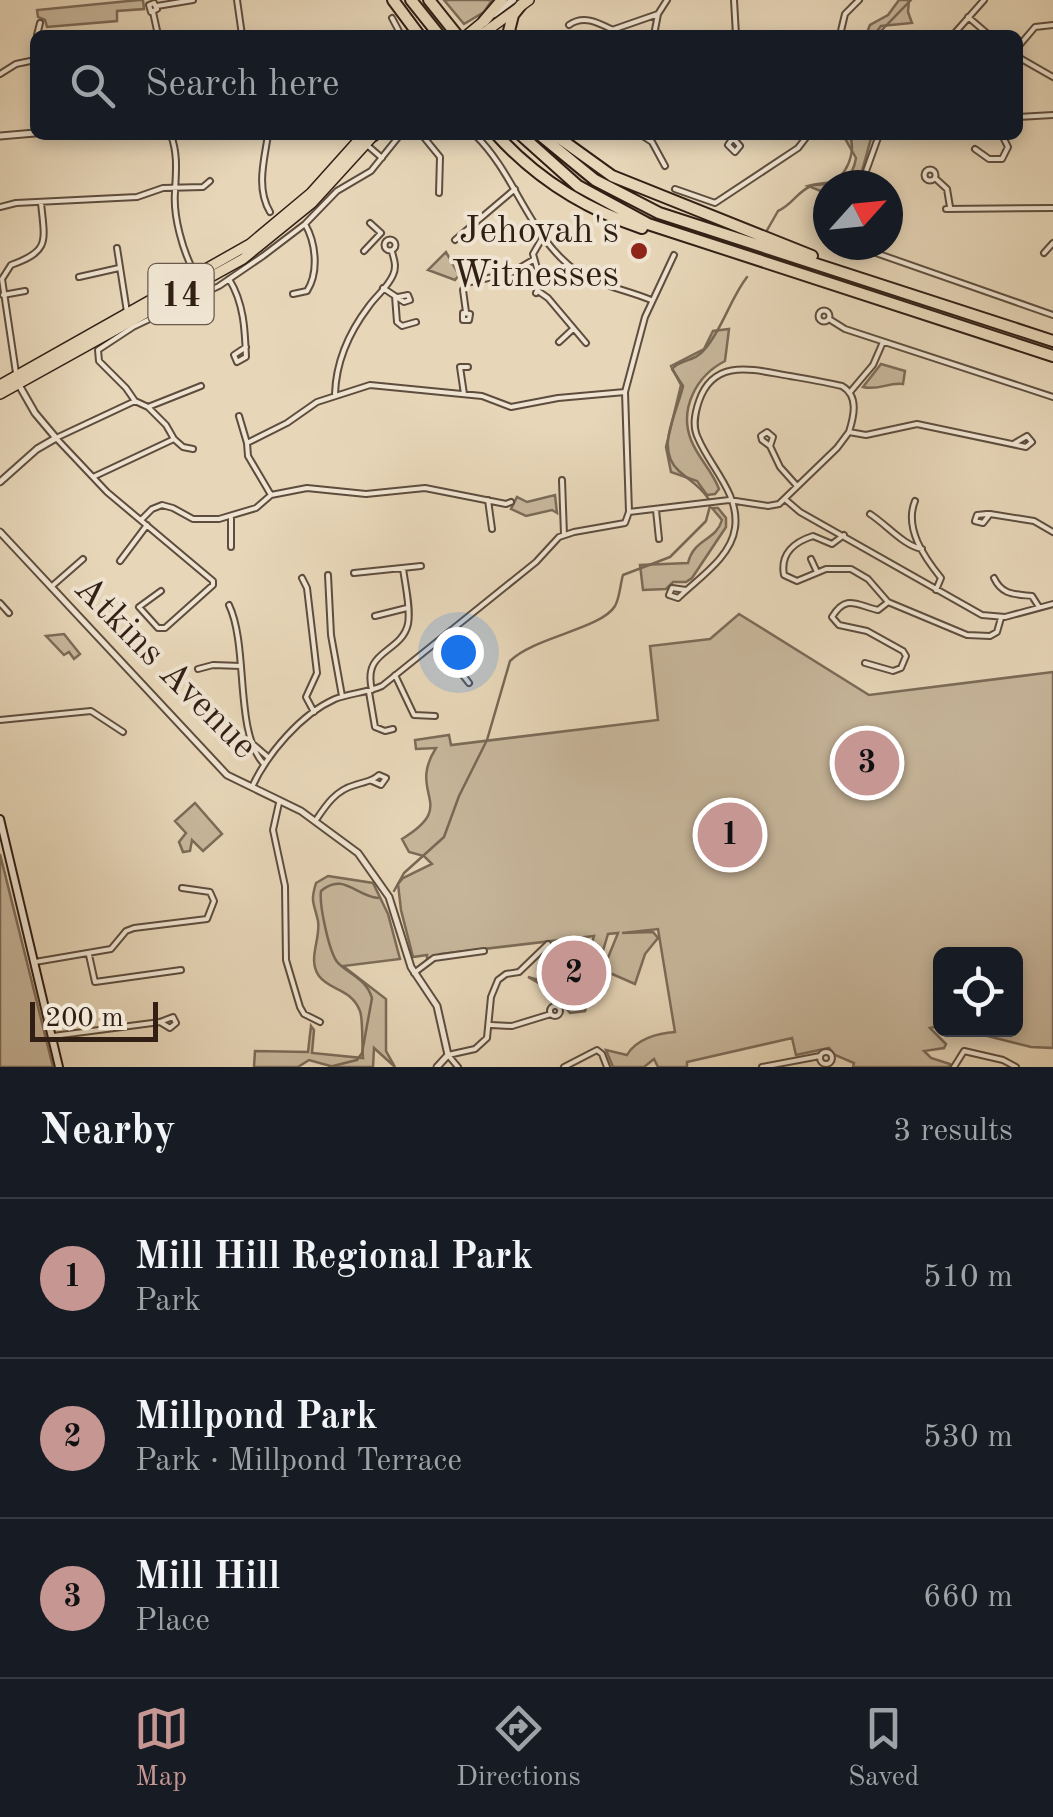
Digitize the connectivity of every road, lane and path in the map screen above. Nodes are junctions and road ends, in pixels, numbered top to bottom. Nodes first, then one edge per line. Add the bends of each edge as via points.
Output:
1 (193, 0) edge
2 (237, 0) edge
3 (393, 0) edge
4 (411, 0) edge
5 (429, 0) edge
6 (438, 0) edge
7 (502, 0) edge
8 (668, 0) edge
9 (734, 0) edge
10 (859, 0) edge
11 (984, 0) edge
12 (521, 2) edge
13 (152, 3) edge
14 (658, 14) junction
15 (968, 17) junction
16 (392, 18) dead end
17 (484, 22) junction
18 (40, 24) dead end
19 (569, 25) dead end
20 (1053, 25) edge
21 (38, 30) edge
22 (157, 30) edge
23 (241, 30) edge
24 (398, 30) edge
25 (414, 30) edge
26 (435, 30) edge
27 (453, 30) edge
28 (467, 30) edge
29 (475, 30) edge
30 (477, 30) edge
31 (509, 30) edge
32 (607, 30) edge
33 (615, 30) edge
34 (655, 30) edge
35 (736, 30) edge
36 (841, 30) edge
37 (956, 30) edge
38 (984, 30) edge
39 (1023, 41) edge
40 (1023, 60) edge
41 (30, 61) edge
42 (0, 74) edge
43 (1053, 77) edge
44 (1053, 116) edge
45 (1023, 117) edge
46 (30, 133) edge
47 (0, 136) edge
48 (175, 140) edge
49 (267, 140) edge
50 (363, 140) edge
51 (364, 140) edge
52 (368, 140) edge
53 (396, 140) edge
54 (426, 140) edge
55 (480, 140) edge
56 (504, 140) edge
57 (525, 140) edge
58 (546, 140) edge
59 (565, 140) edge
60 (649, 140) edge
61 (804, 140) edge
62 (877, 140) edge
63 (1005, 140) edge
64 (975, 150) dead end
65 (382, 158) junction
66 (666, 166) dead end
67 (866, 170) edge
68 (935, 178) dead end
69 (210, 181) dead end
70 (175, 189) junction
71 (515, 189) junction
72 (674, 189) dead end
73 (438, 193) dead end
74 (41, 204) junction
75 (0, 207) edge
76 (1053, 208) edge
77 (270, 212) dead end
78 (370, 223) dead end
79 (305, 224) junction
80 (380, 234) junction
81 (544, 235) junction
82 (455, 240) dead end
83 (696, 241) junction
84 (1053, 242) edge
85 (117, 248) dead end
86 (364, 251) dead end
87 (1044, 252) dead end
88 (674, 254) dead end
89 (533, 260) junction
90 (895, 260) edge
91 (119, 268) junction
92 (196, 276) junction
93 (79, 277) dead end
94 (229, 279) junction
95 (384, 288) junction
96 (25, 292) dead end
97 (293, 294) dead end
98 (4, 295) junction
99 (920, 298) junction
100 (651, 300) junction
101 (127, 312) junction
102 (466, 312) dead end
103 (1053, 316) edge
104 (828, 319) dead end
105 (416, 322) dead end
106 (573, 329) junction
107 (1053, 341) edge
108 (559, 342) dead end
109 (884, 342) junction
110 (586, 343) dead end
111 (246, 347) dead end
112 (1053, 356) edge
113 (468, 367) dead end
114 (18, 381) junction
115 (0, 386) edge
116 (201, 386) dead end
117 (625, 392) junction
118 (850, 392) junction
119 (0, 394) edge
120 (336, 394) junction
121 (464, 394) junction
122 (1053, 398) edge
123 (135, 402) junction
124 (148, 407) junction
125 (240, 416) dead end
126 (46, 426) junction
127 (848, 432) junction
128 (56, 438) junction
129 (174, 440) junction
130 (1015, 442) dead end
131 (247, 443) junction
132 (44, 444) junction
133 (770, 446) dead end
134 (193, 449) dead end
135 (93, 477) junction
136 (562, 480) dead end
137 (0, 482) edge
138 (796, 486) junction
139 (271, 494) junction
140 (488, 500) junction
141 (729, 500) junction
142 (786, 500) junction
143 (915, 501) dead end
144 (511, 502) dead end
145 (656, 510) junction
146 (628, 512) junction
147 (870, 514) dead end
148 (990, 514) dead end
149 (231, 516) junction
150 (140, 520) junction
151 (146, 525) junction
152 (492, 529) dead end
153 (0, 532) edge
154 (1053, 532) edge
155 (564, 534) junction
156 (844, 535) junction
157 (659, 539) dead end
158 (232, 548) dead end
159 (922, 548) junction
160 (83, 559) dead end
161 (811, 559) dead end
162 (120, 562) dead end
163 (422, 566) dead end
164 (403, 568) junction
165 (817, 572) junction
166 (354, 573) dead end
167 (328, 575) dead end
168 (302, 578) dead end
169 (994, 578) dead end
170 (51, 588) junction
171 (686, 590) dead end
172 (936, 590) junction
173 (161, 591) dead end
174 (888, 602) junction
175 (0, 603) edge
176 (1053, 604) edge
177 (230, 605) dead end
178 (1039, 607) junction
179 (407, 608) junction
180 (9, 613) dead end
181 (375, 616) dead end
182 (1000, 618) junction
183 (437, 642) junction
184 (865, 663) dead end
185 (240, 666) junction
186 (198, 670) dead end
187 (395, 675) junction
188 (469, 683) dead end
189 (370, 691) junction
190 (342, 696) junction
191 (314, 712) junction
192 (436, 716) dead end
193 (0, 720) edge
194 (393, 729) dead end
195 (123, 732) dead end
196 (254, 745) junction
197 (270, 758) junction
198 (264, 764) junction
199 (372, 781) dead end
200 (252, 788) junction
201 (280, 801) junction
202 (0, 819) edge
203 (316, 820) junction
204 (182, 888) dead end
205 (548, 944) dead end
206 (484, 951) dead end
207 (89, 954) junction
208 (35, 962) junction
209 (181, 970) dead end
210 (414, 973) junction
211 (551, 1014) dead end
212 (160, 1022) dead end
213 (320, 1022) dead end
214 (490, 1025) junction
215 (51, 1036) junction
216 (448, 1055) junction
217 (820, 1056) dead end
218 (59, 1067) edge
219 (437, 1067) edge
220 (458, 1067) edge
221 (564, 1067) edge
222 (607, 1067) edge
223 (762, 1067) edge
224 (954, 1067) edge
225 (1016, 1067) edge

1 - 13 street
2 - 23 street
3 - 25 highway
4 - 26 highway
5 - 27 highway
6 - 28 highway
7 - 17 highway
8 - 14 street
9 - 35 street
10 - 36 street
11 - 15 street
12 - 17 main road
12 - 30 main road
12 - 31 highway
13 - 22 street
14 - 33 street
14 - 34 street
15 - 37 street
15 - 38 street
16 - 24 street
17 - 29 main road
18 - 21 street
19 - 32 street via 591,20
20 - 39 street via 1035,28
40 - 43 street
41 - 42 street
44 - 45 street
46 - 47 street
48 - 70 street
49 - 77 street via 261,174
50 - 92 main road, 14 via 281,220
51 - 114 main road, 14 via 312,202 252,252
52 - 65 street
53 - 65 street
54 - 73 street via 440,157
55 - 71 street
56 - 83 highway via 556,187 593,209
57 - 83 highway via 562,174 626,215
58 - 99 highway via 634,202
59 - 99 highway via 632,186
60 - 66 street
61 - 72 street via 715,203
62 - 67 street
63 - 64 street via 1002,159 989,160
65 - 79 street
68 - 76 street via 947,189 948,209
69 - 70 street
70 - 74 street
70 - 92 street via 185,254
71 - 81 street
71 - 82 street
74 - 75 street
74 - 98 street via 41,248 8,268
78 - 80 street
79 - 94 street
79 - 97 street via 315,275 307,291
80 - 86 street
80 - 95 street via 392,252 394,272
81 - 89 street
81 - 100 street via 576,271
83 - 112 highway
84 - 87 street
85 - 91 street
88 - 100 street
89 - 102 street via 466,284
89 - 106 street via 541,282 537,292
90 - 103 street
91 - 93 street
91 - 101 street
92 - 101 main road, 14
94 - 111 street via 241,305
94 - 123 street via 100,348 97,355
95 - 105 street via 397,296 397,322
95 - 120 street via 345,350
96 - 98 street
98 - 114 street
99 - 107 highway
100 - 117 street
101 - 114 main road, 14
104 - 109 street
106 - 108 street
106 - 110 street
109 - 118 street
109 - 122 street
113 - 121 street via 460,368
114 - 115 main road, 14
114 - 119 main road, 14
114 - 126 street
116 - 124 street
117 - 121 street via 511,407
117 - 146 street
118 - 127 street
118 - 141 street via 746,368 710,380 695,429
120 - 121 street via 370,385
120 - 131 street
123 - 124 street
123 - 128 street
124 - 129 street
125 - 131 street
126 - 128 street
126 - 132 street
127 - 130 street via 866,435 917,424
127 - 138 street
128 - 132 street
128 - 135 street
129 - 134 street
129 - 135 street
131 - 139 street
132 - 137 street
133 - 138 street
135 - 150 street
136 - 155 street
138 - 142 street
139 - 140 street via 424,488
139 - 149 street via 256,508
140 - 144 street
140 - 152 street
141 - 142 street via 768,506
141 - 145 street
141 - 171 street via 736,521 732,539
142 - 156 street
143 - 159 street via 911,527
145 - 146 street
145 - 157 street
146 - 155 street via 616,527
147 - 159 street via 909,546
148 - 154 street via 1034,520
149 - 150 street via 192,520 162,505
149 - 158 street
150 - 151 street
151 - 162 street
151 - 173 street via 213,585 158,628 139,606
153 - 170 street, Atkins Avenue
155 - 183 street
156 - 165 street via 832,544 812,536 792,545 782,567 786,578 797,581
156 - 172 street
159 - 172 street via 940,578
160 - 170 street
161 - 165 street
163 - 164 street
164 - 166 street
164 - 179 street
165 - 174 street via 851,569
167 - 190 street
168 - 191 street via 317,674 306,697
169 - 178 street via 1006,593 1032,596
170 - 200 street, Atkins Avenue via 227,775
172 - 182 street
174 - 182 street via 967,634 990,636
174 - 184 street via 878,610 851,600 832,618 906,656 893,671
175 - 180 street
176 - 178 street
177 - 185 street
178 - 182 street
179 - 181 street
179 - 189 street via 404,632 368,674
183 - 187 street
183 - 188 street
185 - 186 street
185 - 196 street
187 - 189 street
187 - 192 street via 414,714
189 - 190 street
189 - 194 street via 375,727
190 - 191 street
191 - 197 street
193 - 195 street via 92,711
196 - 197 street
196 - 198 street
197 - 198 street
198 - 200 street
199 - 203 street via 343,790
200 - 201 street, Atkins Avenue
201 - 203 street, Atkins Avenue
201 - 213 street via 274,830 285,886 286,960 300,1007
202 - 208 main road
203 - 210 street, Atkins Avenue via 379,879
204 - 207 street via 210,892 214,901 207,918 126,930 111,949
205 - 214 street via 519,972 498,980
206 - 210 street via 434,958
207 - 208 street
207 - 209 street via 95,982
208 - 215 main road
210 - 216 street, Atkins Avenue via 437,1006
211 - 214 street
212 - 215 street
214 - 216 street via 482,1045
215 - 218 main road
216 - 219 street
216 - 220 street
217 - 223 street
221 - 222 street via 593,1051
224 - 225 street via 964,1052

